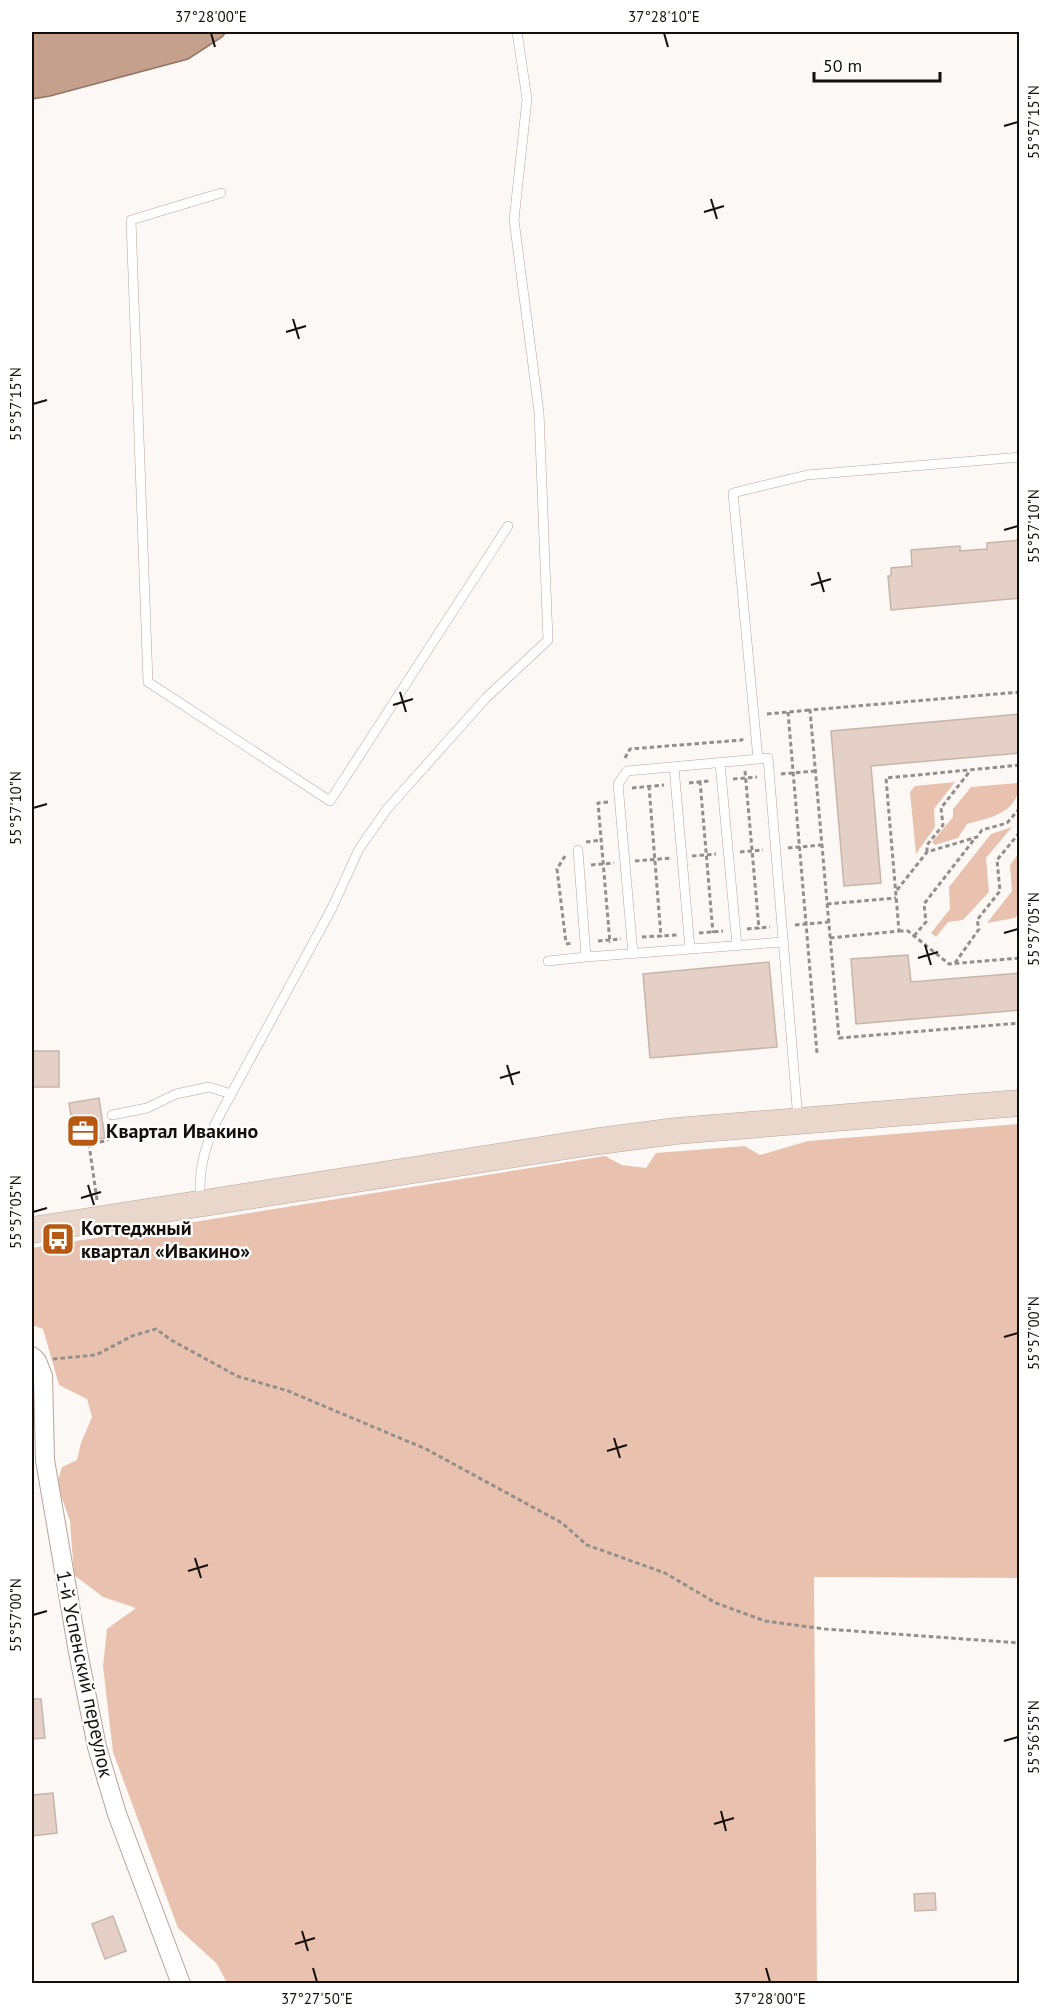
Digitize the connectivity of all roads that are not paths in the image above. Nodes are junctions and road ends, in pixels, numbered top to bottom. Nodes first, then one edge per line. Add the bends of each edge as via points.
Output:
1 (517, 32) edge
2 (221, 193) dead end
3 (1020, 457) edge
4 (508, 526) dead end
5 (758, 759) junction
6 (720, 763) junction
7 (674, 767) junction
8 (578, 850) dead end
9 (783, 942) junction
10 (737, 946) junction
11 (690, 949) junction
12 (633, 954) junction
13 (586, 957) junction
14 (548, 961) dead end
15 (231, 1094) junction
16 (1020, 1103) edge
17 (112, 1115) road end
18 (798, 1121) junction
19 (200, 1204) junction
20 (32, 1230) edge
21 (34, 1358) edge
22 (181, 1983) edge

1 - 15 lane via 527,99 514,220 539,412 548,640 486,698 387,809 359,849 332,908
2 - 4 lane via 131,220 148,682 330,801
3 - 5 lane via 807,475 733,493
5 - 6 lane
5 - 9 lane via 768,758
6 - 7 lane
6 - 10 lane
7 - 11 lane
7 - 12 lane via 627,771 618,784
8 - 13 lane
9 - 10 lane
9 - 18 lane
10 - 11 lane
11 - 12 lane
12 - 13 lane
13 - 14 lane
15 - 17 lane via 209,1087
15 - 19 lane via 204,1149
16 - 18 main road
18 - 19 main road via 602,1140
19 - 20 main road
21 - 22 street, 1-й Успенский переулок via 43,1376 45,1460 97,1747 117,1814

